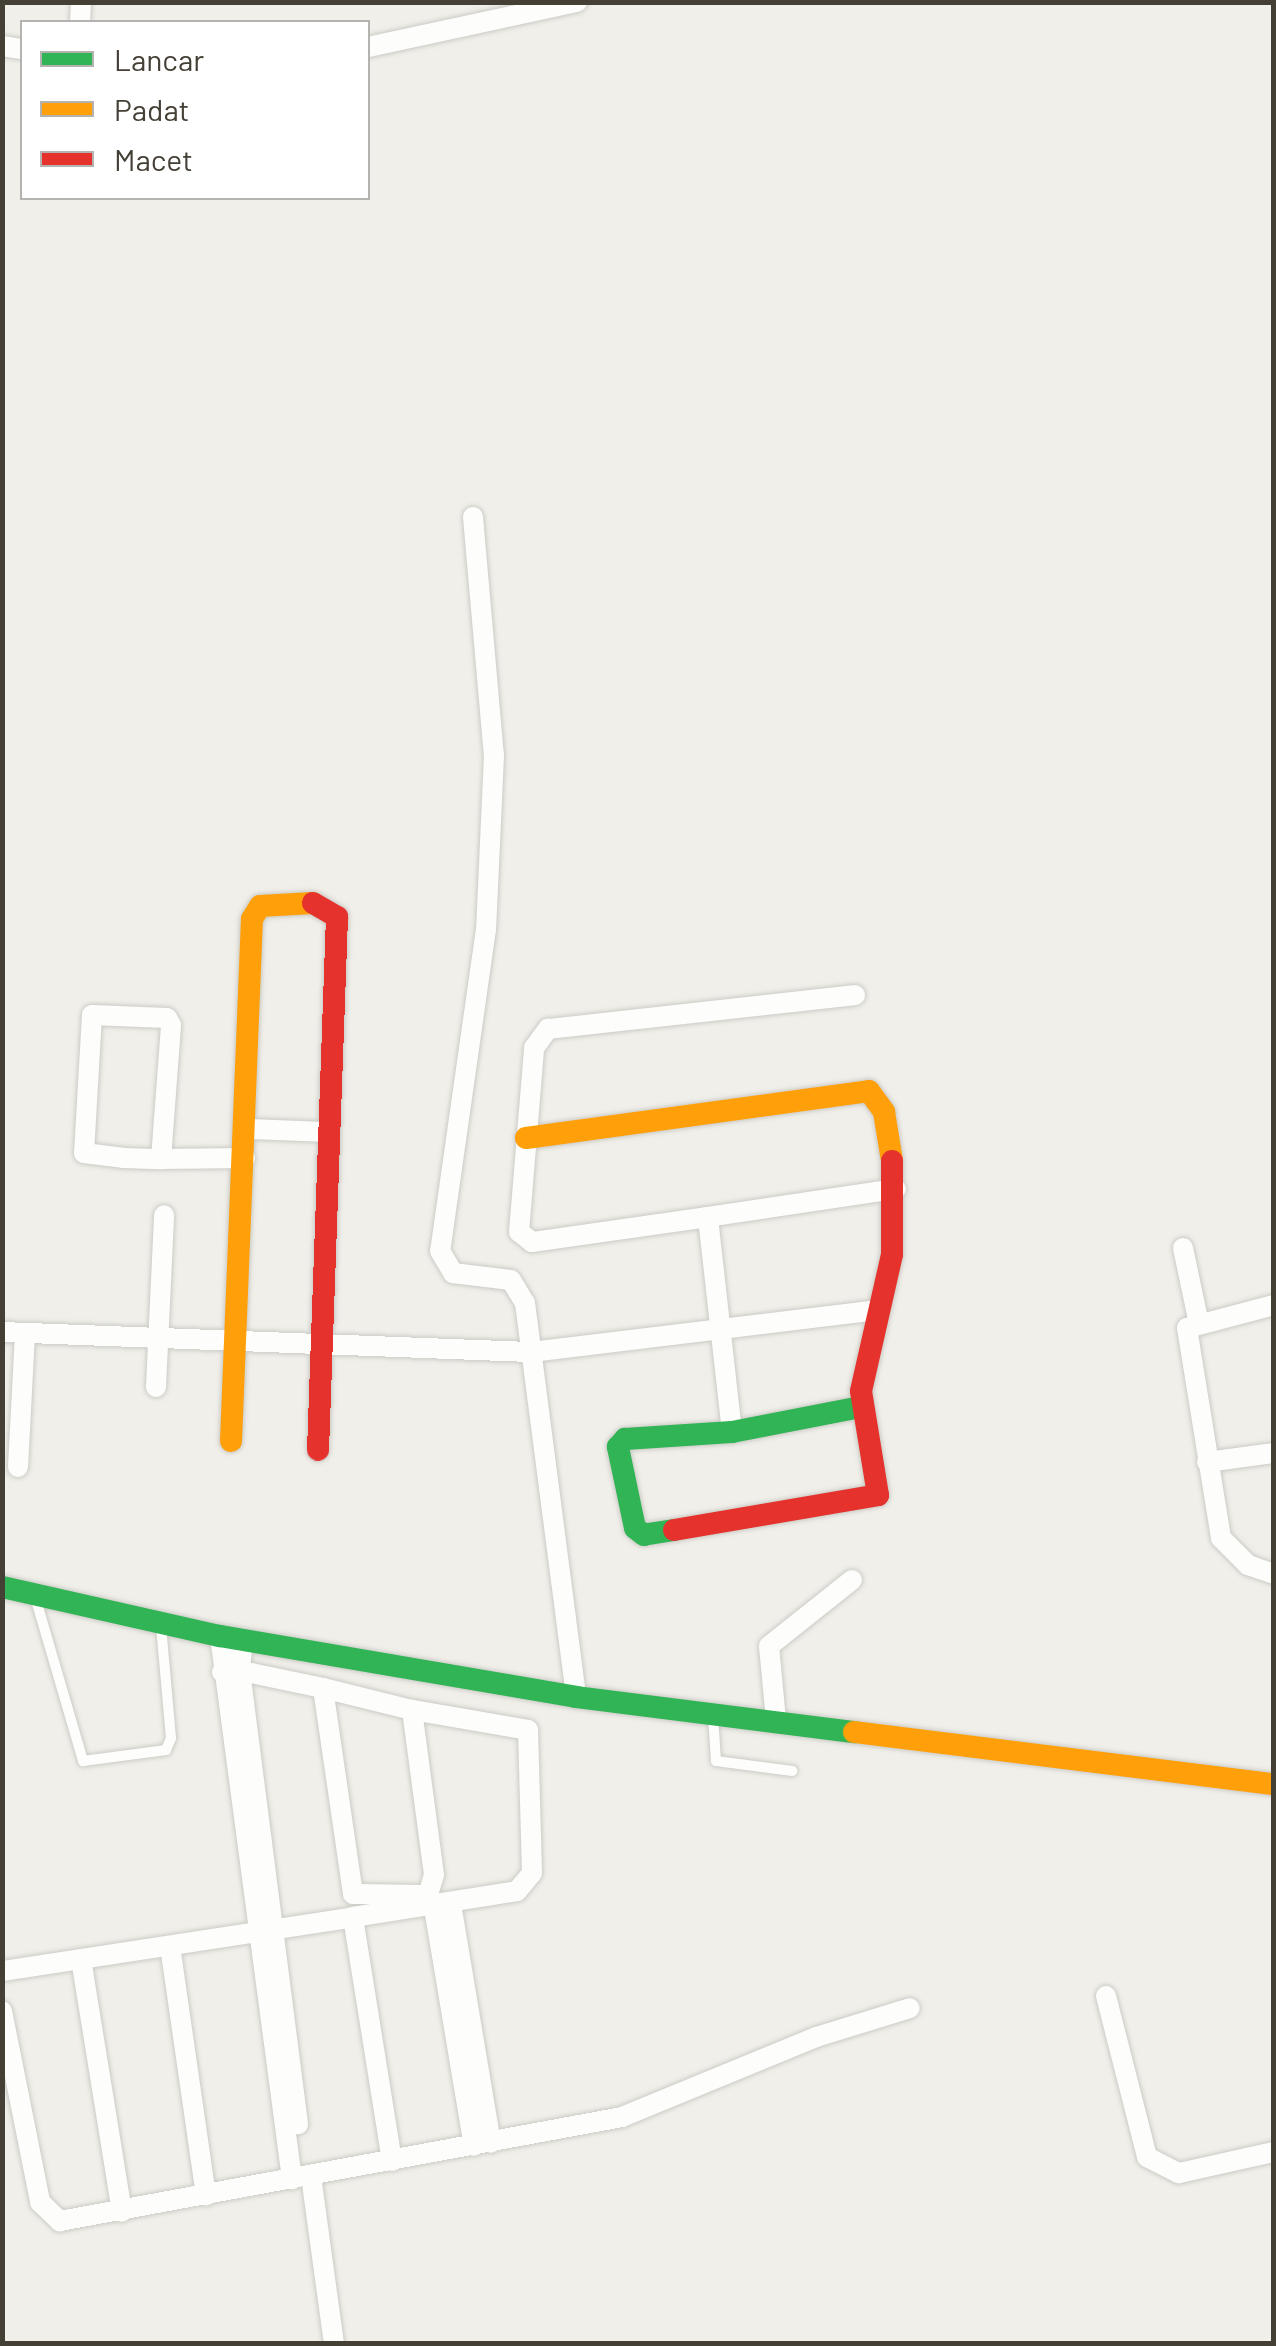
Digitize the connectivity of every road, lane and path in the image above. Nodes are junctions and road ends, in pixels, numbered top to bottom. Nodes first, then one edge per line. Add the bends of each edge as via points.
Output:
1 (578, 2) edge
2 (370, 47) edge
3 (474, 518) dead end
4 (854, 995) dead end
5 (248, 1129) junction
6 (326, 1132) junction
7 (526, 1138) junction
8 (246, 1158) junction
9 (161, 1159) junction
10 (896, 1189) junction
11 (164, 1215) dead end
12 (708, 1217) junction
13 (1182, 1248) dead end
14 (1274, 1304) edge
15 (877, 1310) junction
16 (1198, 1319) junction
17 (726, 1326) junction
18 (2, 1332) edge
19 (25, 1332) junction
20 (158, 1338) junction
21 (237, 1341) junction
22 (320, 1345) junction
23 (530, 1352) junction
24 (156, 1387) dead end
25 (862, 1407) junction
26 (732, 1432) junction
27 (232, 1441) dead end
28 (318, 1450) dead end
29 (1274, 1453) edge
30 (1207, 1462) junction
31 (18, 1467) dead end
32 (1274, 1574) edge
33 (852, 1580) dead end
34 (2, 1587) edge
35 (34, 1594) junction
36 (161, 1624) junction
37 (232, 1638) junction
38 (231, 1671) junction
39 (323, 1688) junction
40 (576, 1696) junction
41 (713, 1709) junction
42 (412, 1710) junction
43 (776, 1720) junction
44 (792, 1771) dead end
45 (1274, 1784) edge
46 (442, 1906) junction
47 (353, 1917) junction
48 (264, 1932) junction
49 (170, 1946) junction
50 (81, 1958) junction
51 (2, 1971) edge
52 (1106, 1996) dead end
53 (910, 2008) dead end
54 (2, 2011) edge
55 (482, 2144) junction
56 (1274, 2152) edge
57 (392, 2161) junction
58 (303, 2178) junction
59 (206, 2195) junction
60 (122, 2212) junction
61 (334, 2344) edge

1 - 2 street
3 - 23 street via 494,755 486,929 440,1251 453,1273 499,1276 519,1288
4 - 7 street via 548,1028 534,1048
5 - 6 street
5 - 6 street via 253,910 321,903 336,917
5 - 8 street
6 - 22 street
7 - 10 street via 858,1088 879,1099
7 - 12 street via 524,1239
8 - 9 street
8 - 21 street
9 - 9 street via 84,1153 92,1015 158,1017 171,1025
10 - 12 street
10 - 15 street
11 - 20 street
12 - 17 street
13 - 16 street
14 - 16 street
15 - 17 street
15 - 25 street
16 - 30 street via 1187,1328
17 - 23 street
17 - 26 street
18 - 19 street
19 - 20 street
19 - 31 street
20 - 21 street
20 - 24 street
21 - 22 street
21 - 27 street
22 - 23 street
22 - 28 street
23 - 40 street
25 - 26 street
25 - 26 street via 882,1487 868,1501 639,1532 621,1442
29 - 30 street
30 - 32 street via 1228,1550
33 - 43 street via 769,1646
34 - 35 street
35 - 36 street
35 - 36 lane via 82,1761 166,1750 171,1738
36 - 37 street
37 - 38 street
37 - 40 street
38 - 39 street
38 - 48 street
39 - 42 street
39 - 42 street via 348,1883 362,1900 428,1895 434,1887
40 - 41 street
41 - 43 street
41 - 44 lane via 716,1761
42 - 46 street via 520,1727 533,1739 530,1880 518,1890
43 - 45 street
46 - 47 street
46 - 55 street
47 - 48 street
47 - 57 street
48 - 49 street
48 - 58 street
49 - 50 street
49 - 59 street
50 - 51 street
50 - 60 street
52 - 56 street via 1146,2157 1178,2173
53 - 55 street via 816,2037 622,2118
54 - 60 street via 43,2210 60,2221
55 - 57 street
57 - 58 street
58 - 59 street
58 - 61 street
59 - 60 street

